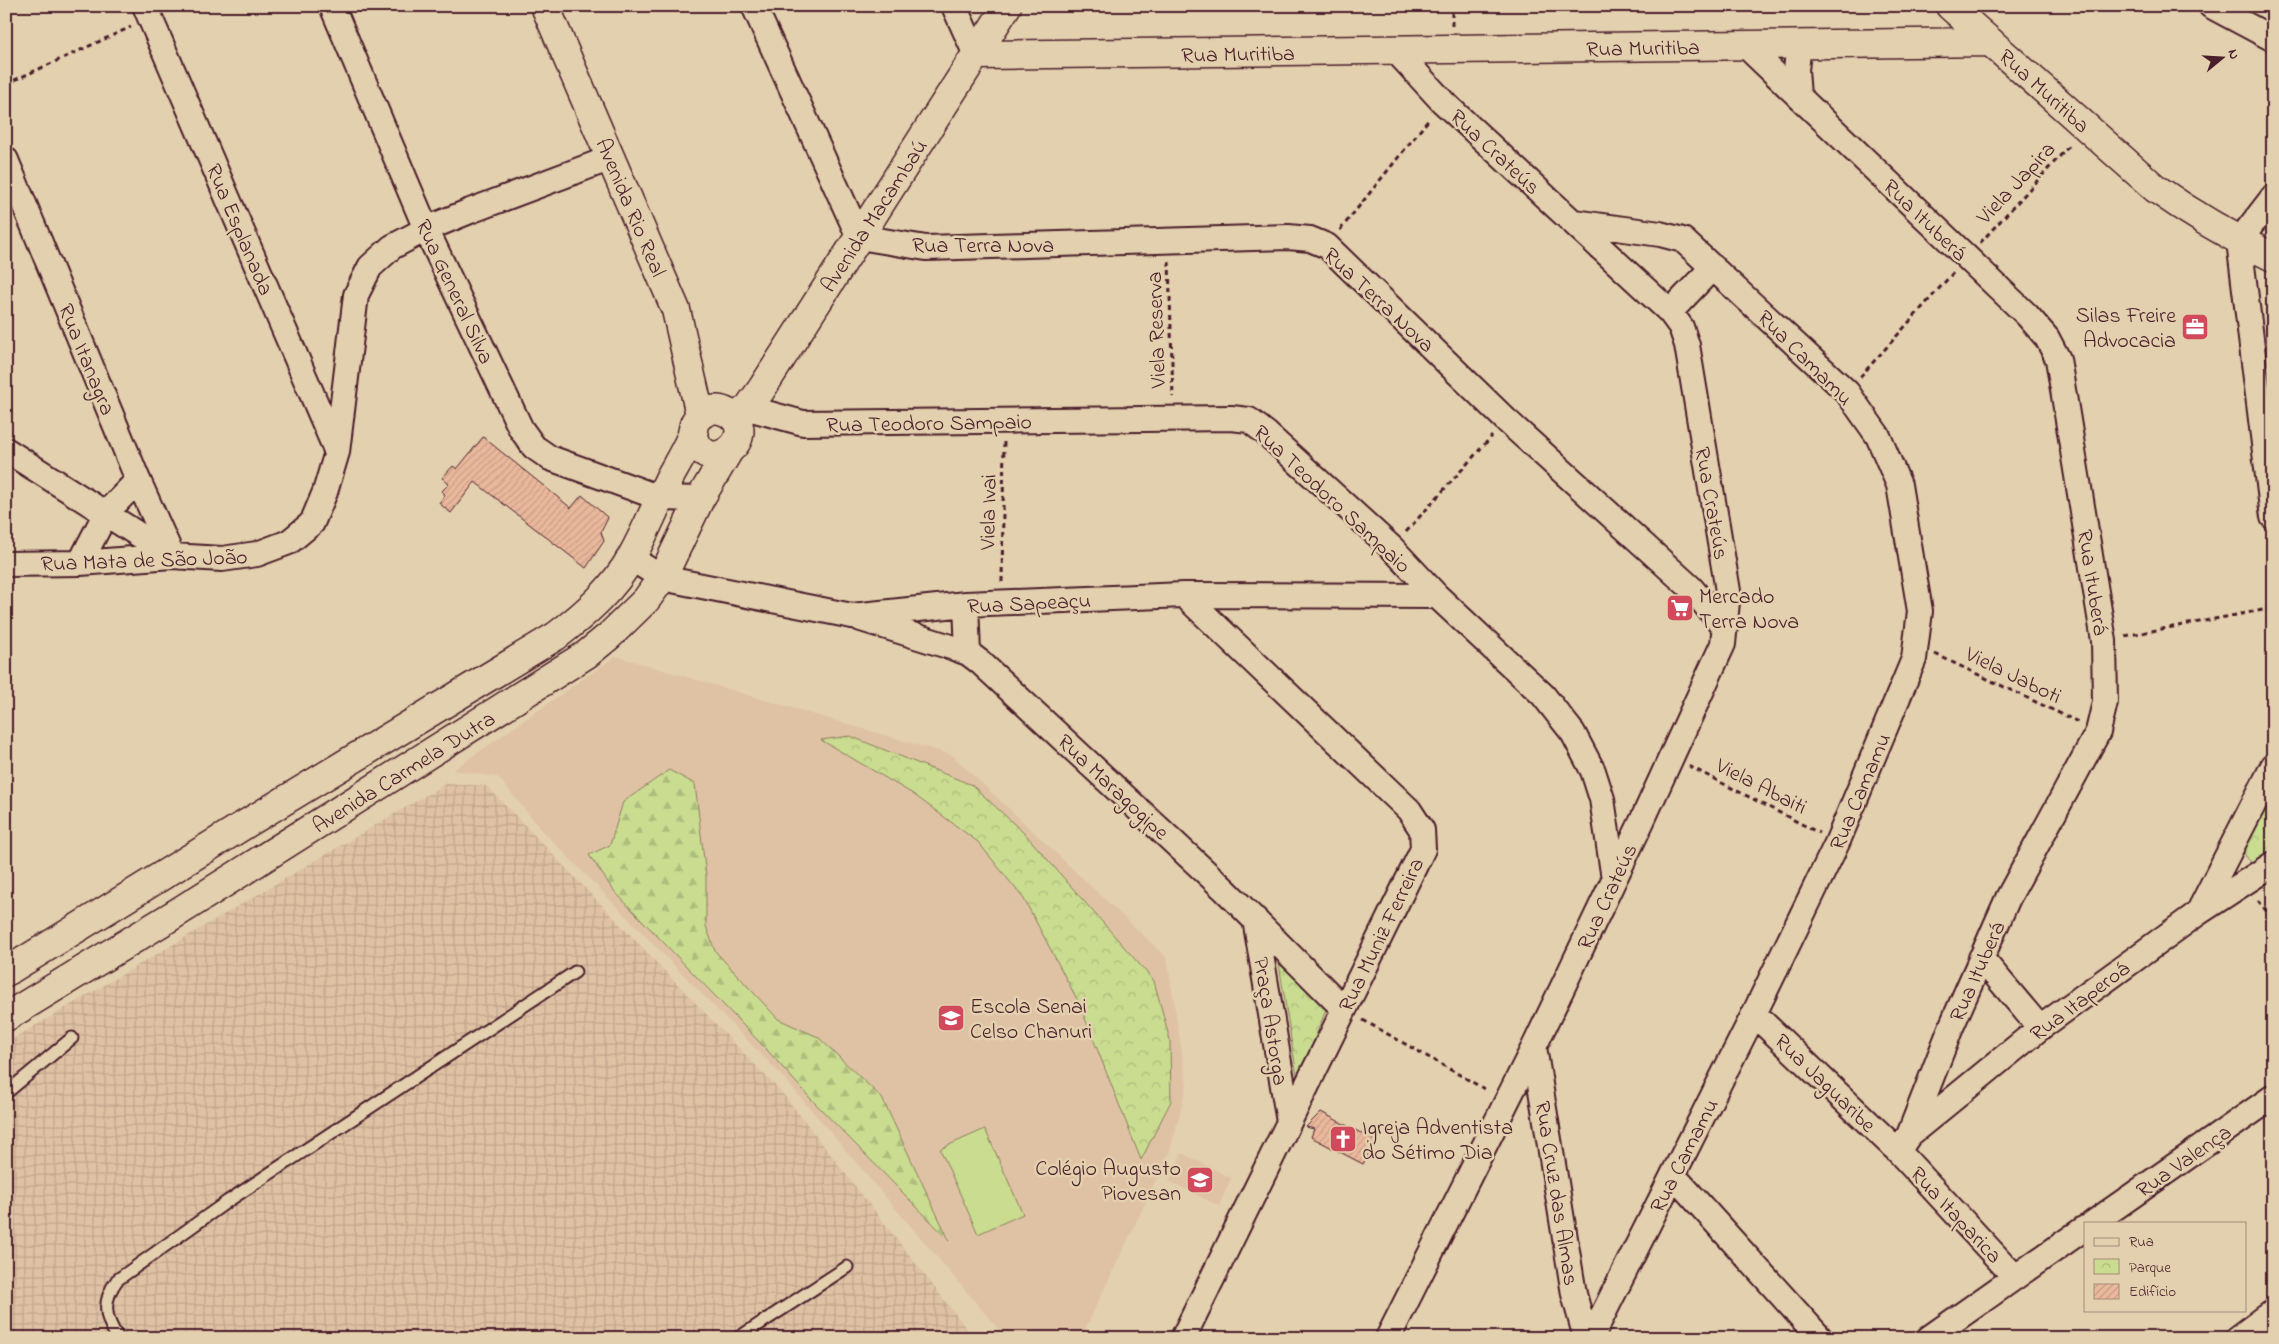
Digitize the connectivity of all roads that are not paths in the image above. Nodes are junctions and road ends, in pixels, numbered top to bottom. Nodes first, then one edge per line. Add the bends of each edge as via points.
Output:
1 (332, 6) edge
2 (545, 6) edge
3 (754, 6) edge
4 (954, 6) edge
5 (1007, 6) edge
6 (1940, 6) edge
7 (1950, 6) edge
8 (2211, 6) edge
9 (148, 12) edge
10 (2273, 39) edge
11 (1991, 42) junction
12 (1935, 43) junction
13 (1799, 44) junction
14 (1745, 45) junction
15 (1396, 51) junction
16 (976, 55) junction
17 (1798, 96) junction
18 (612, 158) junction
19 (6, 160) edge
20 (2273, 196) edge
21 (1574, 222) junction
22 (426, 229) junction
23 (859, 237) junction
24 (2238, 241) junction
25 (2273, 257) edge
26 (1713, 267) junction
27 (1670, 312) junction
28 (741, 413) junction
29 (696, 424) junction
30 (6, 450) edge
31 (337, 452) junction
32 (728, 452) junction
33 (138, 480) junction
34 (660, 498) junction
35 (700, 499) junction
36 (106, 513) junction
37 (2273, 517) edge
38 (172, 556) junction
39 (631, 558) junction
40 (80, 563) junction
41 (6, 564) edge
42 (662, 578) junction
43 (1691, 588) junction
44 (1728, 591) junction
45 (1184, 595) junction
46 (1438, 596) junction
47 (966, 604) junction
48 (852, 616) junction
49 (1725, 628) junction
50 (968, 653) junction
51 (2273, 766) edge
52 (1602, 799) junction
53 (1642, 821) junction
54 (2273, 864) edge
55 (1614, 879) junction
56 (2198, 913) junction
57 (1255, 919) junction
58 (1981, 958) junction
59 (6, 972) edge
60 (575, 972) dead end
61 (1343, 1008) junction
62 (1754, 1014) junction
63 (6, 1017) edge
64 (2040, 1028) junction
65 (72, 1038) dead end
66 (1534, 1047) junction
67 (6, 1093) edge
68 (2273, 1096) edge
69 (1543, 1103) junction
70 (1502, 1109) junction
71 (1289, 1122) junction
72 (1904, 1143) junction
73 (1673, 1175) junction
74 (2094, 1222) edge
75 (2084, 1229) edge
76 (847, 1267) dead end
77 (2015, 1277) junction
78 (2273, 1312) edge
79 (118, 1338) edge
80 (738, 1338) edge
81 (1183, 1338) edge
82 (1388, 1338) edge
83 (1586, 1338) edge
84 (1590, 1338) edge
85 (1820, 1338) edge
86 (1928, 1338) edge
87 (2238, 1338) edge

1 - 22 street, Rua General Silva
2 - 18 street, Avenida Rio Real
3 - 23 street
4 - 16 street
5 - 16 street, Avenida Macambaú
6 - 12 street via 1941,27
7 - 11 street
8 - 10 street
9 - 31 street, Rua Esplanada
11 - 12 street, Rua Muritiba
11 - 24 street, Rua Muritiba via 2155,188 2192,215
12 - 13 street, Rua Muritiba
13 - 14 street, Rua Muritiba
13 - 17 street
14 - 15 street, Rua Muritiba
14 - 17 street, Rua Ituberá
15 - 16 street, Rua Muritiba
15 - 21 street, Rua Crateús via 1443,102
16 - 23 street, Avenida Macambaú
17 - 58 street, Rua Ituberá via 2027,315 2047,338 2058,359 2104,641 2105,702 2098,732 2008,898
18 - 22 street, Rua Mata de São João
18 - 29 street, Avenida Rio Real via 676,310
19 - 33 street, Rua Itanagra
20 - 24 street
21 - 26 street, Rua Camamu via 1683,240
21 - 27 street, Rua Crateús
22 - 31 street, Rua Mata de São João via 392,247 370,266 356,295
22 - 34 street, Rua General Silva via 522,430 534,448 550,458
23 - 28 street, Avenida Macambaú
23 - 43 street, Rua Terra Nova via 926,248 1288,237 1310,239 1327,246 1506,420
24 - 25 street, Rua Muritiba
24 - 37 street
26 - 27 street
26 - 62 street, Rua Camamu via 1847,392 1878,436 1899,484 1920,611 1914,660 1837,842
27 - 44 street, Rua Crateús via 1687,345
28 - 29 street via 708,410
28 - 32 street via 739,437
28 - 46 street, Rua Teodoro Sampaio via 803,423 1248,420 1392,548
29 - 32 street via 695,443 701,450 709,455
29 - 34 street, Avenida Carmela Dutra
30 - 36 street
31 - 38 street, Rua Mata de São João via 312,523 289,542 257,554 222,559
32 - 35 street, Avenida Carmela Dutra
33 - 36 street
33 - 38 street, Rua Itanagra
34 - 35 street, Rua General Silva
34 - 39 street, Avenida Carmela Dutra
35 - 42 street, Avenida Carmela Dutra
36 - 38 street
36 - 40 street
38 - 40 street, Rua Mata de São João
39 - 42 street, Rua Sapeaçu
39 - 59 street, Avenida Carmela Dutra via 585,614 556,636
40 - 41 street, Rua Mata de São João
42 - 48 street, Rua Sapeaçu
42 - 63 street, Avenida Carmela Dutra via 636,610 580,659
43 - 44 street
43 - 49 street, Rua Terra Nova
44 - 49 street, Rua Crateús
45 - 46 street, Rua Sapeaçu
45 - 47 street, Rua Sapeaçu
45 - 61 street, Rua Muniz Ferreira via 1408,810 1422,830 1423,849
46 - 52 street, Rua Teodoro Sampaio via 1543,695 1573,733 1593,771
47 - 48 street, Rua Sapeaçu
47 - 50 street
48 - 50 street, Rua Maragogipe
49 - 53 street, Rua Crateús via 1723,644
50 - 57 street, Rua Maragogipe
51 - 56 street
52 - 53 street via 1624,815
52 - 55 street, Rua Teodoro Sampaio
53 - 55 street, Rua Crateús
54 - 56 street, Rua Itaperoá
55 - 66 street, Rua Crateús
56 - 64 street, Rua Itaperoá
57 - 61 street, Rua Maragogipe
57 - 71 street, Praça Astorga
58 - 64 street
58 - 72 street, Rua Ituberá
60 - 79 lane via 228,1202 118,1280 109,1292 106,1309
61 - 71 street, Rua Muniz Ferreira
62 - 72 street, Rua Jaguaribe
62 - 73 street, Rua Camamu
64 - 72 street, Rua Itaperoá
65 - 67 lane
66 - 69 street, Rua Cruz das Almas
66 - 70 street, Rua Crateús
68 - 74 street, Rua Valença
69 - 70 street
69 - 83 street, Rua Cruz das Almas via 1574,1294
70 - 82 street, Rua Crateús
71 - 81 street, Rua Muniz Ferreira
72 - 77 street, Rua Itaparica
73 - 84 street, Rua Camamu
73 - 85 street
75 - 77 street
76 - 80 lane
77 - 86 street
78 - 87 street

